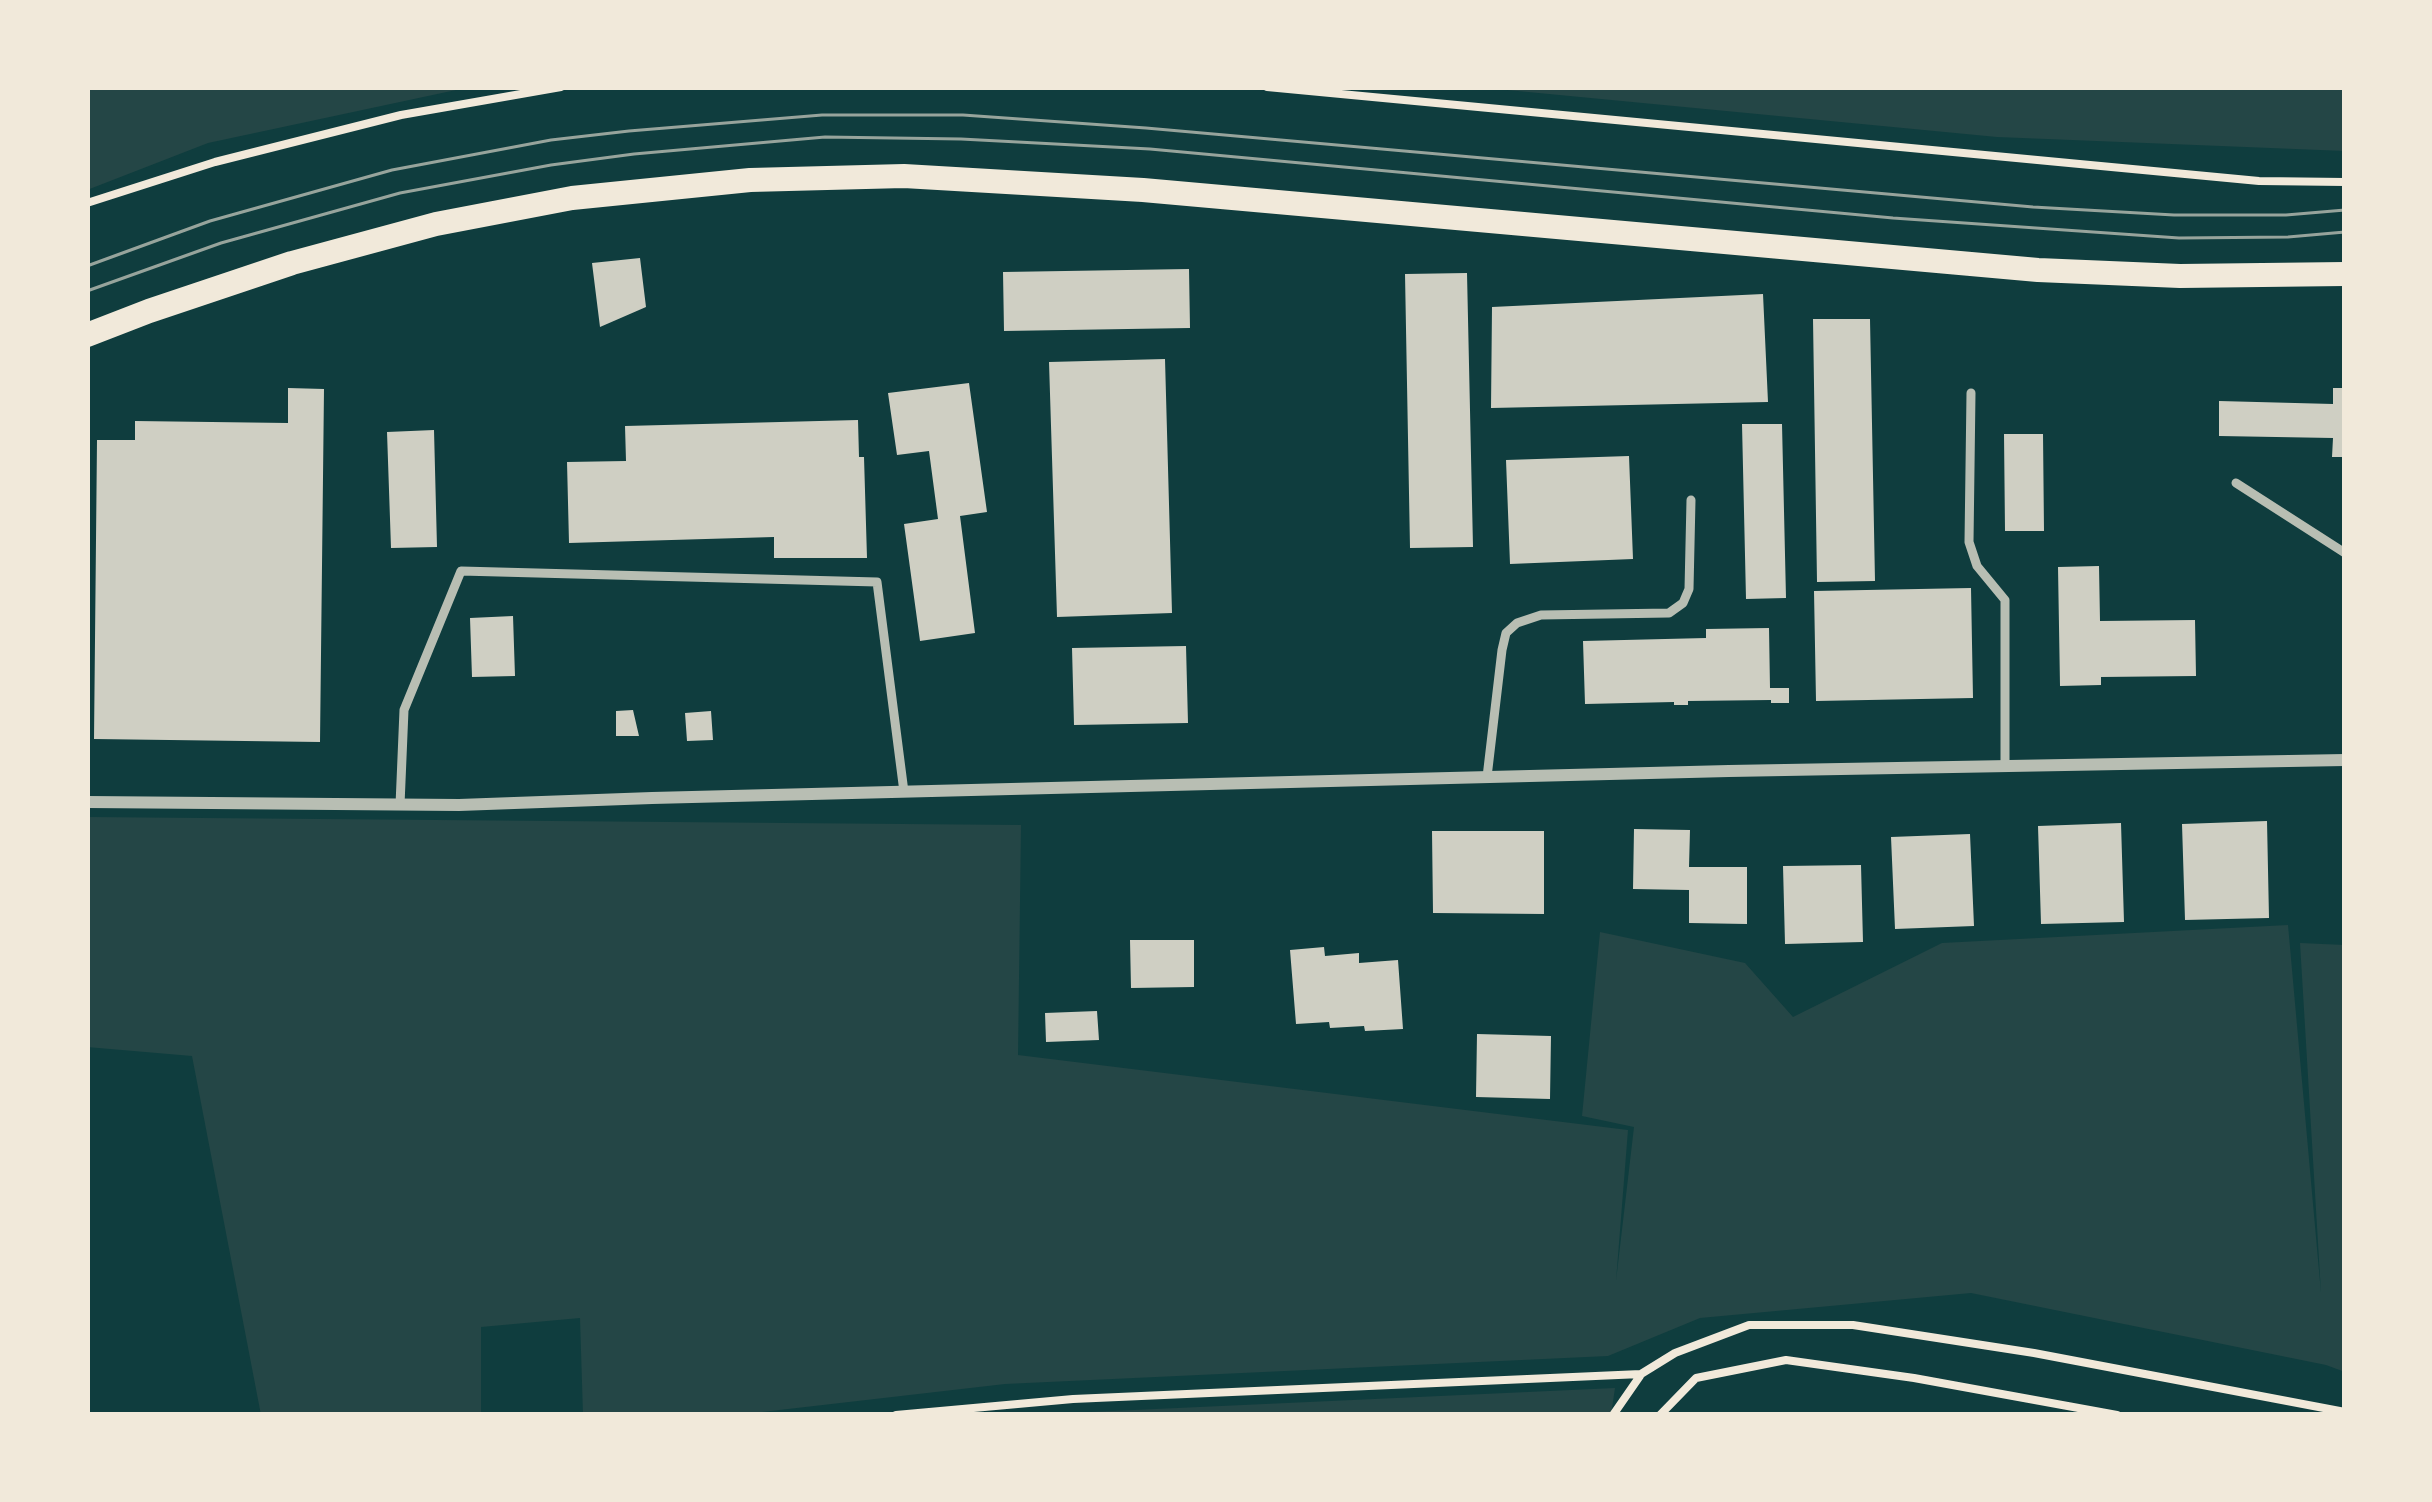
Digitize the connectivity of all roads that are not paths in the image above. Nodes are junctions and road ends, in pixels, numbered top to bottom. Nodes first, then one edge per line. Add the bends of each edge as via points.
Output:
1 (2345, 274) edge
2 (87, 335) edge
3 (1970, 393) dead end
4 (2236, 483) dead end
5 (1691, 500) dead end
6 (2345, 553) edge
7 (2345, 760) edge
8 (2005, 766) junction
9 (1486, 777) junction
10 (904, 792) junction
11 (87, 802) edge
12 (400, 805) junction

1 - 2 main road via 2038,270 1143,190 904,176 772,179 572,198 436,224 292,263
3 - 8 lane via 1969,542 2005,600
4 - 6 lane
5 - 9 lane via 1690,589 1670,613 1541,614 1506,633
7 - 8 street
8 - 9 street
9 - 10 street
10 - 12 street
10 - 12 lane via 877,582 461,572 404,710
11 - 12 street

